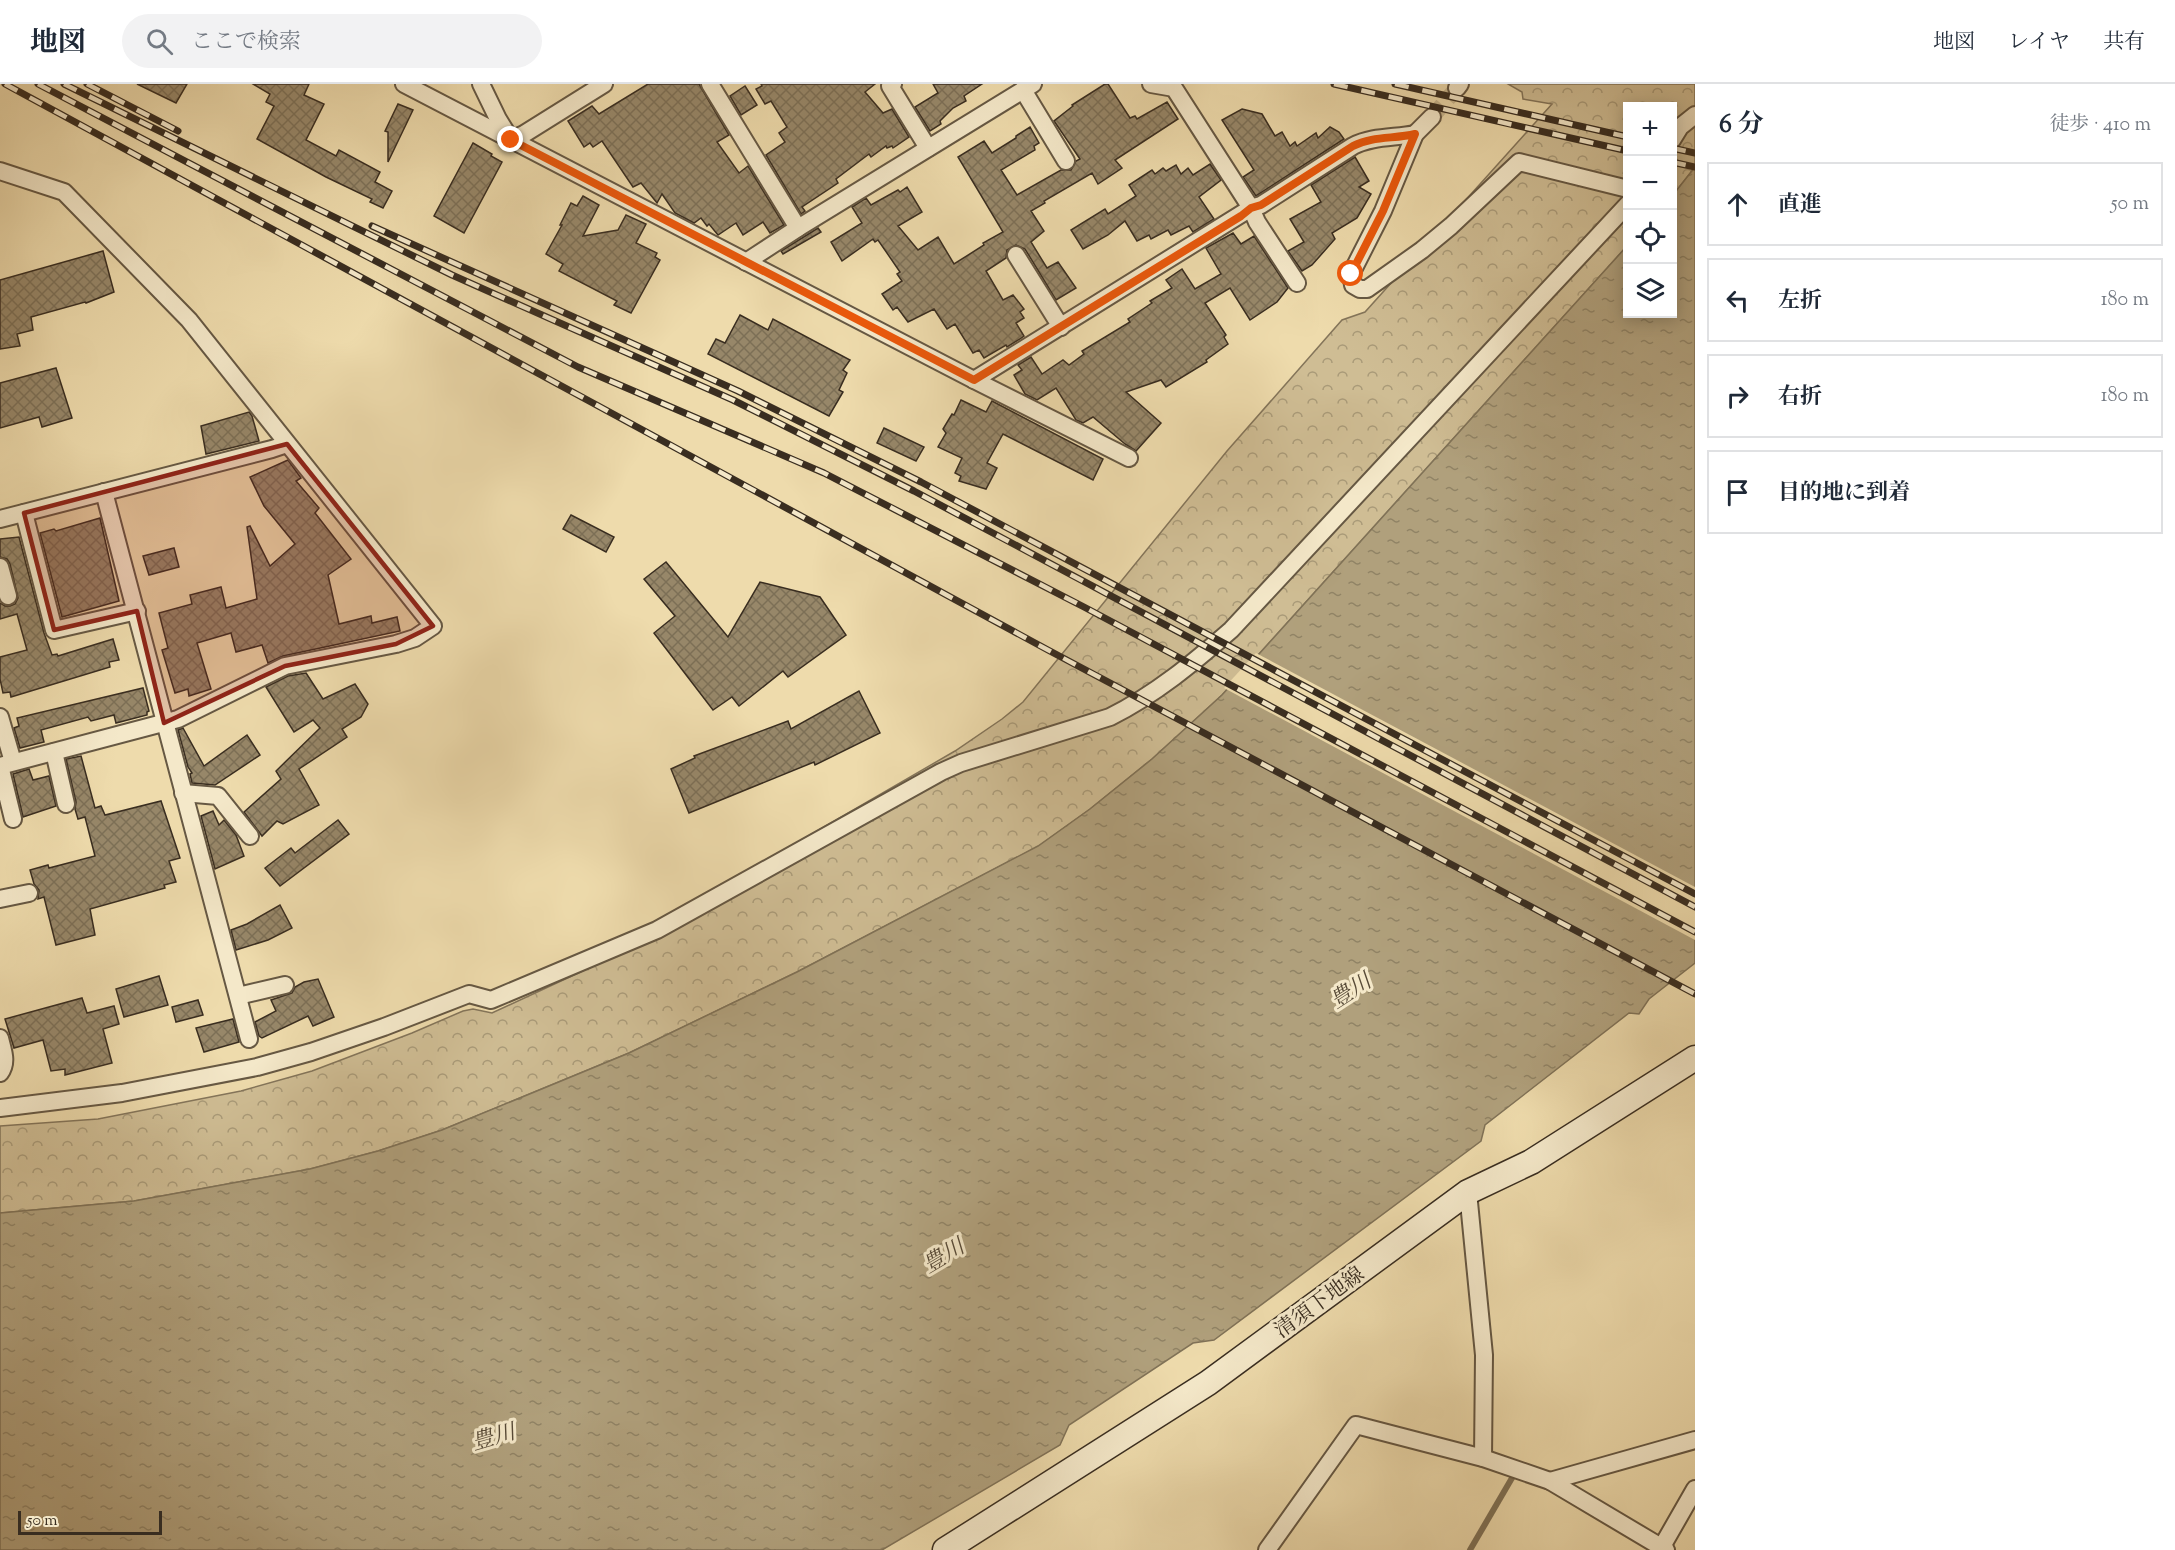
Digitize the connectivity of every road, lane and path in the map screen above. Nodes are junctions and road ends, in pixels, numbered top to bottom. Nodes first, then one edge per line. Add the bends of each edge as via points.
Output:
1 (404, 84) edge
2 (481, 84) edge
3 (604, 84) edge
4 (710, 84) edge
5 (893, 84) edge
6 (1151, 84) edge
7 (1028, 87) edge
8 (1695, 115) edge
9 (1432, 117) tunnel mouth
10 (1677, 132) edge
11 (1415, 134) junction
12 (511, 140) junction
13 (928, 148) junction
14 (1066, 161) dead end
15 (0, 171) edge
16 (1623, 188) edge
17 (1251, 208) junction
18 (1623, 209) edge
19 (798, 228) junction
20 (1016, 255) dead end
21 (746, 262) junction
22 (1297, 283) dead end
23 (1061, 327) junction
24 (974, 380) junction
25 (287, 444) junction
26 (1129, 458) dead end
27 (105, 492) junction
28 (24, 513) junction
29 (0, 519) edge
30 (0, 567) edge
31 (8, 596) dead end
32 (137, 610) junction
33 (0, 717) edge
34 (164, 723) junction
35 (54, 752) junction
36 (4, 765) edge
37 (183, 793) junction
38 (66, 804) dead end
39 (13, 819) dead end
40 (250, 836) dead end
41 (29, 892) dead end
42 (0, 899) edge
43 (285, 985) dead end
44 (238, 996) junction
45 (0, 1038) edge
46 (249, 1039) dead end
47 (1695, 1058) edge
48 (0, 1073) edge
49 (0, 1108) edge
50 (1468, 1192) junction
51 (1695, 1440) edge
52 (1483, 1458) junction
53 (1550, 1481) junction
54 (1695, 1489) edge
55 (1662, 1549) edge
56 (945, 1550) edge
57 (1267, 1550) edge

1 - 12 street
2 - 12 street
3 - 12 street
4 - 19 street
5 - 13 street via 890,86
6 - 17 street via 1174,88
7 - 13 street
7 - 14 street
8 - 10 street
9 - 11 street
11 - 16 street via 1351,274 1353,285 1360,289 1367,289 1422,250 1519,162
11 - 17 street via 1365,140
12 - 21 street
13 - 19 street
15 - 25 street via 63,192 189,320
17 - 22 street
17 - 23 street
18 - 49 street via 1231,630 1180,674 1128,708 941,772 657,930 491,1000 469,994 384,1027 257,1067 122,1093
19 - 21 street
20 - 23 street
21 - 24 street
23 - 24 street
24 - 26 street
25 - 27 street
25 - 34 street via 433,626 396,644 285,666 178,720
27 - 28 street
27 - 32 street
28 - 29 street
28 - 32 street via 54,630
30 - 31 street
32 - 34 street
33 - 36 street
34 - 35 street
34 - 37 street
35 - 36 street
35 - 38 street
36 - 39 street
37 - 40 street via 218,796
37 - 44 street
41 - 42 street
43 - 44 street
44 - 46 street
45 - 48 street via 5,1066
47 - 50 main road, 清須下地線 via 1532,1162
50 - 52 street via 1484,1355
50 - 56 main road, 清須下地線 via 1208,1383
51 - 53 street
52 - 53 street
52 - 57 street via 1356,1425
53 - 55 street
54 - 55 street

